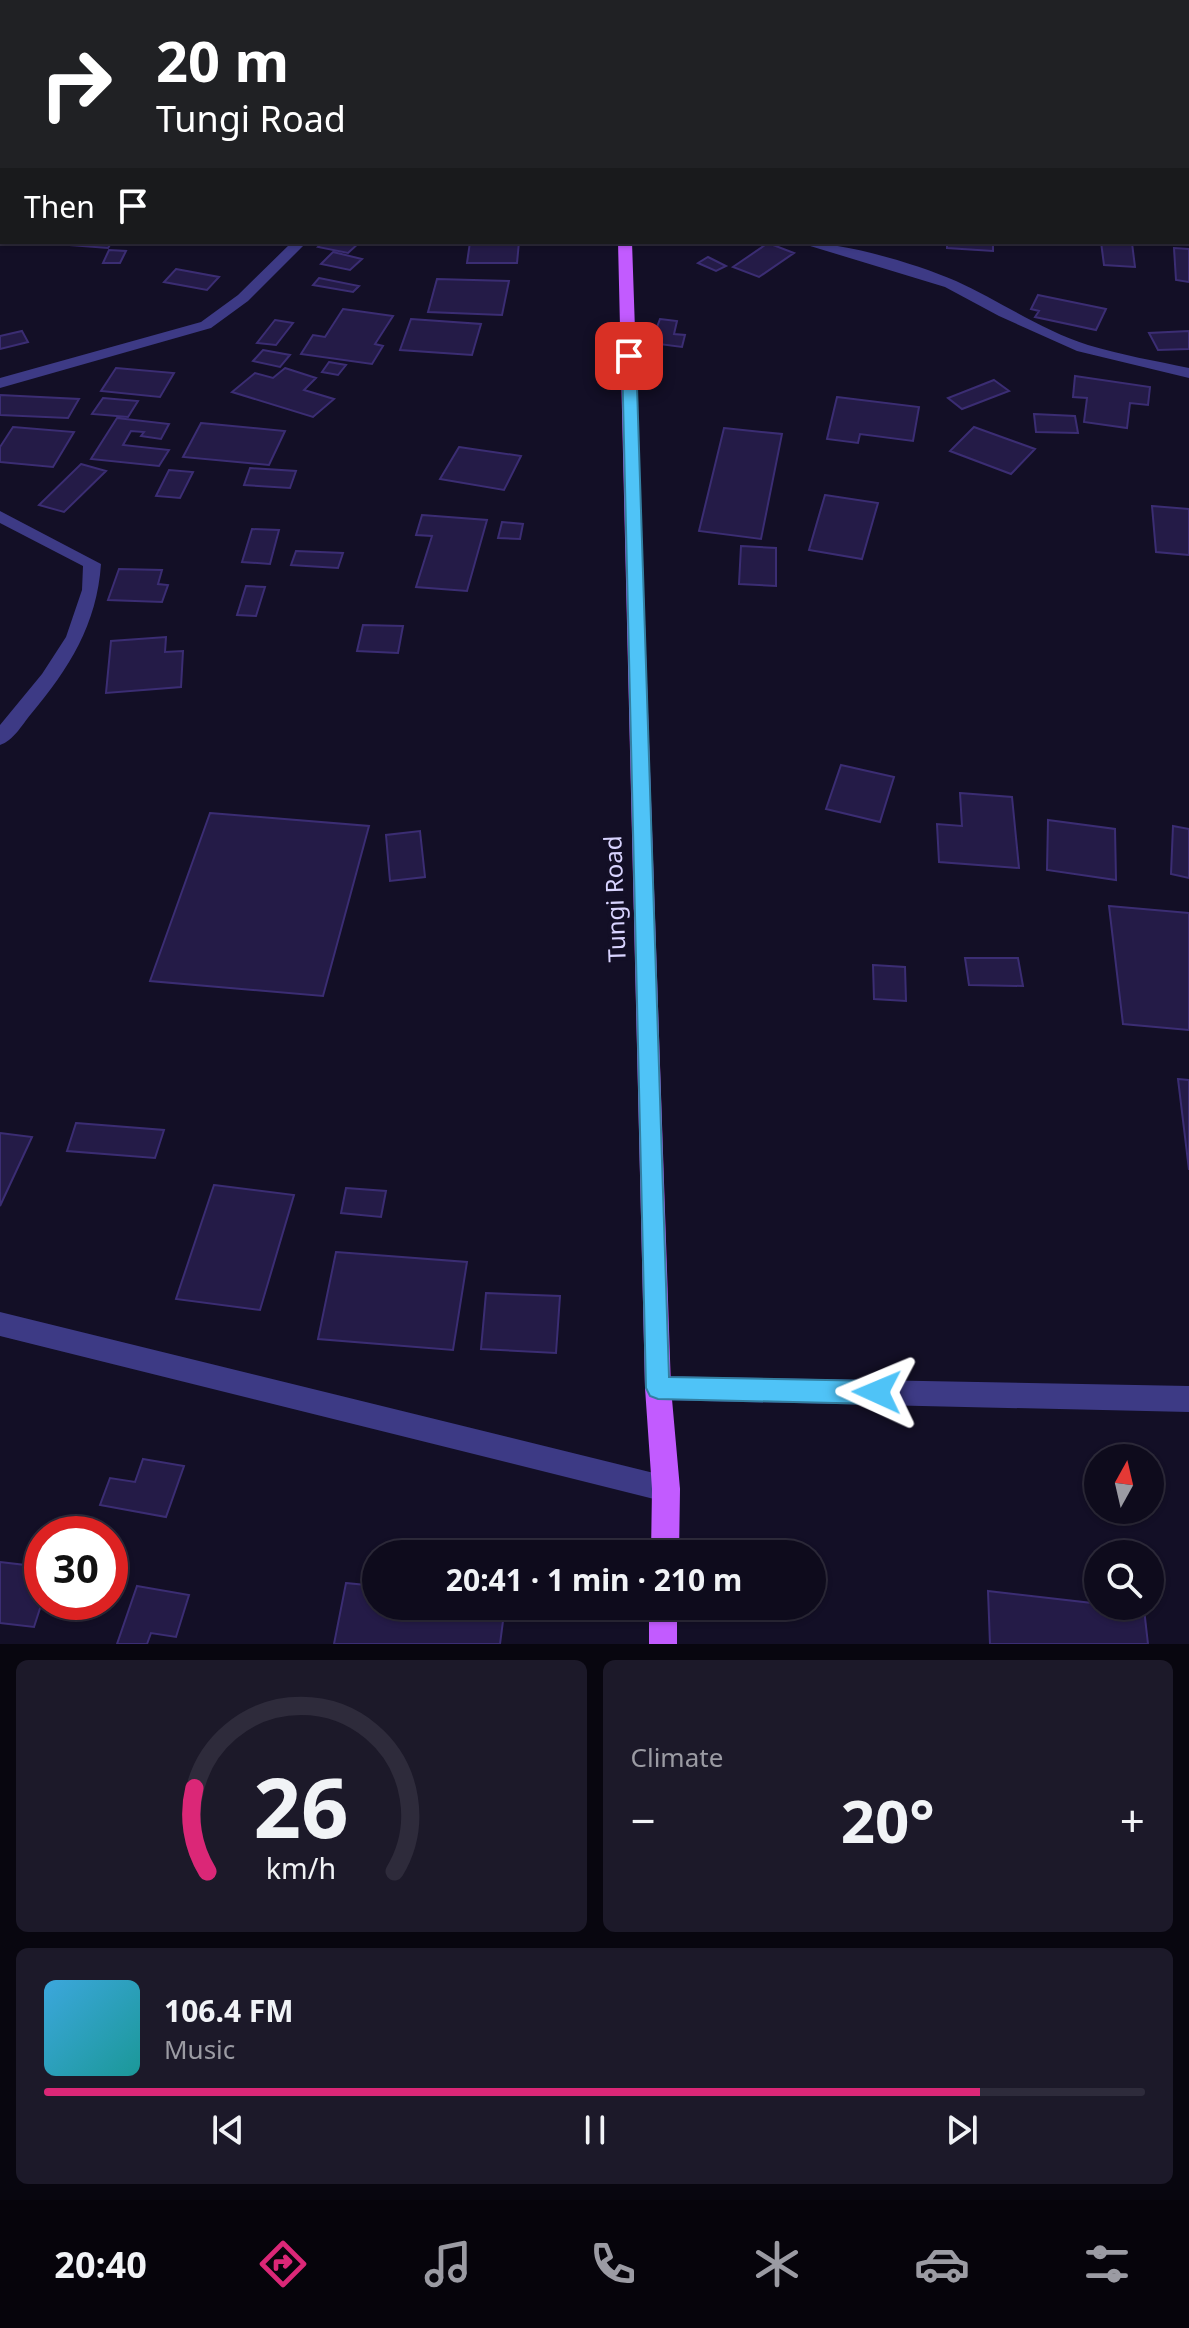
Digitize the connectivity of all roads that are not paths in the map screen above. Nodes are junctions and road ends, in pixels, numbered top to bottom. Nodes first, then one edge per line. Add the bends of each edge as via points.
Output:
1 (298, 244) edge
2 (625, 244) edge
3 (813, 244) edge
4 (1189, 373) edge
5 (0, 383) edge
6 (0, 516) edge
7 (0, 738) edge
8 (0, 1324) edge
9 (658, 1388) junction
10 (1189, 1399) edge
11 (666, 1489) junction
12 (665, 1540) edge
13 (663, 1620) edge
14 (663, 1644) edge

1 - 5 street via 243,298 206,325
2 - 9 main road, Tungi Road
3 - 4 street via 950,284 1082,348
6 - 7 street via 92,564 93,592 57,670
8 - 11 street
9 - 10 street
9 - 11 main road, Tungi Road
11 - 12 main road, Tungi Road
13 - 14 main road

